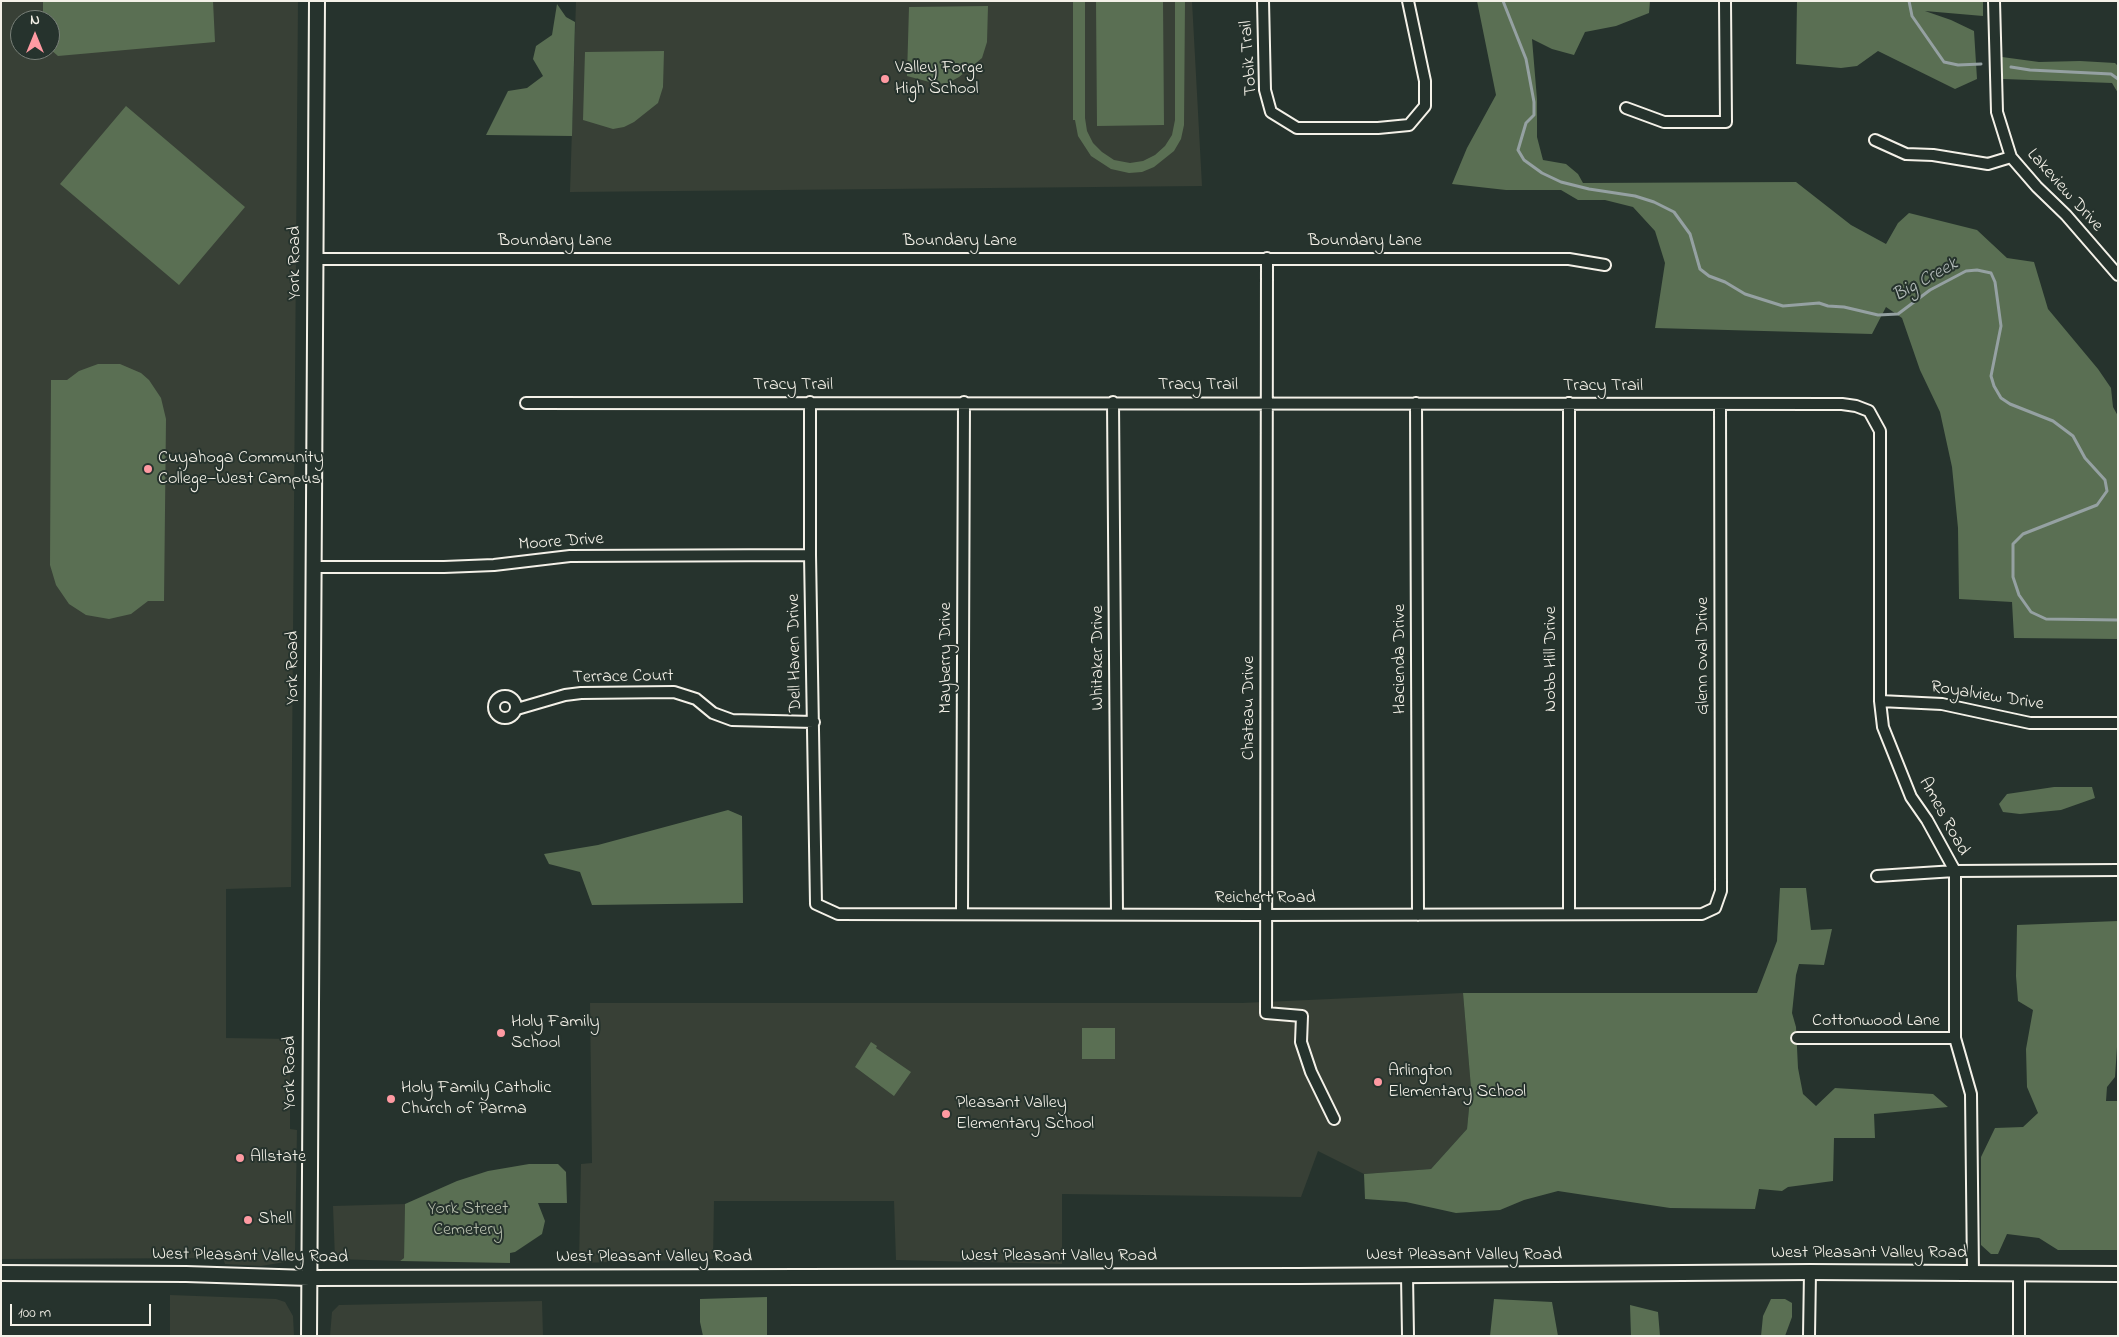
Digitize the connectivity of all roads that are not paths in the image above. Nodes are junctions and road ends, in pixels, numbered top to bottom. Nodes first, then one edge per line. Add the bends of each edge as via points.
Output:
1 (317, 1) edge
2 (1263, 1) edge
3 (1408, 1) edge
4 (1725, 1) edge
5 (1994, 1) edge
6 (1626, 108) dead end
7 (1875, 140) dead end
8 (2011, 158) junction
9 (315, 258) junction
10 (1267, 258) junction
11 (1605, 265) dead end
12 (2118, 275) edge
13 (526, 402) dead end
14 (810, 402) junction
15 (964, 402) junction
16 (1113, 402) junction
17 (1267, 403) junction
18 (1416, 403) junction
19 (1569, 403) junction
20 (1720, 404) junction
21 (1869, 411) joint
22 (810, 555) junction
23 (313, 567) junction
24 (1880, 701) junction
25 (517, 708) dead end
26 (814, 722) junction
27 (2118, 723) edge
28 (2118, 870) edge
29 (1955, 871) junction
30 (1877, 876) dead end
31 (816, 904) joint
32 (1715, 908) joint
33 (962, 914) junction
34 (1117, 914) junction
35 (1569, 914) junction
36 (1266, 915) junction
37 (1418, 915) junction
38 (1798, 1038) dead end
39 (1955, 1038) junction
40 (1334, 1119) dead end
41 (1810, 1272) junction
42 (1, 1273) edge
43 (1973, 1273) junction
44 (2019, 1273) junction
45 (1407, 1274) junction
46 (2118, 1274) edge
47 (309, 1278) junction
48 (309, 1336) edge
49 (1408, 1336) edge
50 (1809, 1336) edge
51 (2020, 1336) edge

1 - 9 main road, York Road
2 - 3 street, Tobik Trail via 1265,90 1272,112 1297,128 1410,125 1425,106 1425,81
4 - 6 street via 1726,122 1664,122
5 - 8 street, Lakeview Drive via 1997,112
7 - 8 street via 1906,154 1988,164
8 - 12 street, Lakeview Drive
9 - 10 street, Boundary Lane
9 - 23 main road, York Road
10 - 11 street, Boundary Lane via 1569,259
10 - 17 street, Chateau Drive
13 - 14 street, Tracy Trail
14 - 15 street, Tracy Trail
14 - 22 street, Dell Haven Drive
15 - 16 street, Tracy Trail
15 - 33 street, Mayberry Drive
16 - 17 street, Tracy Trail
16 - 34 street, Whitaker Drive
17 - 18 street, Tracy Trail
17 - 36 street, Chateau Drive
18 - 19 street, Tracy Trail
18 - 37 street, Hacienda Drive
19 - 20 street, Tracy Trail
19 - 35 street, Nobb Hill Drive
20 - 21 street, Tracy Trail via 1842,404
20 - 32 street, Glenn Oval Drive via 1721,891
21 - 24 street, Ames Road via 1880,431
22 - 23 street, Moore Drive via 570,556 494,565
22 - 26 street, Dell Haven Drive
23 - 47 main road, York Road
24 - 27 street, Royalview Drive via 1942,704 2030,723
24 - 29 street, Ames Road via 1883,727 1911,797
25 - 26 street, Terrace Court via 581,693 674,692 696,699 713,713 732,720
26 - 31 street, Dell Haven Drive
28 - 29 street
29 - 30 street
29 - 39 street, Ames Road
31 - 33 street, Reichert Road via 838,914
32 - 35 street, Reichert Road via 1702,914
33 - 34 street, Reichert Road
34 - 36 street, Reichert Road
35 - 37 street, Reichert Road
36 - 37 street, Reichert Road
36 - 40 street, Chateau Drive via 1266,1013 1302,1016 1302,1042 1311,1072
38 - 39 street, Cottonwood Lane
39 - 43 street, Ames Road via 1971,1094
41 - 43 main road, West Pleasant Valley Road
41 - 45 main road, West Pleasant Valley Road
41 - 50 street
42 - 47 main road, West Pleasant Valley Road
43 - 44 main road, West Pleasant Valley Road
44 - 46 main road, West Pleasant Valley Road
44 - 51 street
45 - 47 main road, West Pleasant Valley Road
45 - 49 street
47 - 48 main road, York Road

